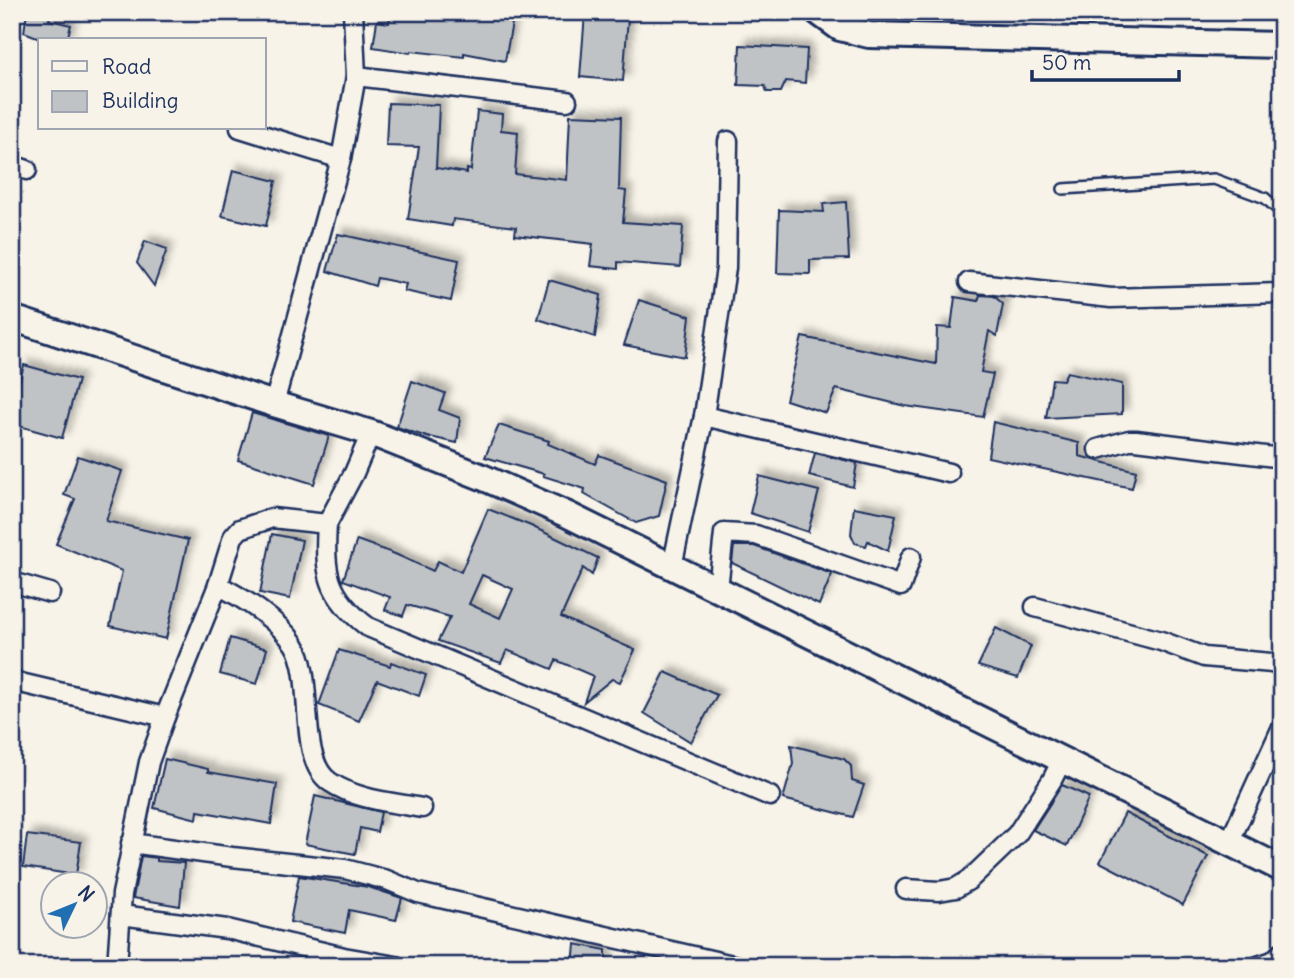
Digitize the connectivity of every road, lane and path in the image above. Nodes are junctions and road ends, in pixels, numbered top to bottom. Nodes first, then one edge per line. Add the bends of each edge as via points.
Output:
1 (353, 12) edge
2 (818, 12) edge
3 (1282, 45) edge
4 (356, 76) junction
5 (567, 101) dead end
6 (247, 130) edge
7 (728, 141) dead end
8 (341, 159) junction
9 (1063, 189) dead end
10 (1282, 213) edge
11 (969, 282) dead end
12 (1282, 293) edge
13 (12, 318) edge
14 (274, 404) junction
15 (705, 416) junction
16 (371, 433) junction
17 (1098, 449) dead end
18 (1282, 458) edge
19 (949, 473) dead end
20 (327, 524) junction
21 (911, 557) dead end
22 (672, 567) junction
23 (12, 582) edge
24 (218, 585) junction
25 (718, 589) junction
26 (50, 593) dead end
27 (1035, 607) dead end
28 (1282, 664) edge
29 (12, 681) edge
30 (165, 716) junction
31 (1282, 727) edge
32 (1062, 760) junction
33 (770, 796) dead end
34 (422, 808) dead end
35 (131, 843) junction
36 (1229, 843) junction
37 (1282, 869) edge
38 (905, 889) dead end
39 (121, 915) junction
40 (1282, 952) edge
41 (117, 966) edge
42 (396, 966) edge
43 (737, 966) edge
44 (1258, 966) edge

1 - 4 street
2 - 3 street via 840,28 869,35
4 - 5 street
4 - 8 street
6 - 8 street
7 - 15 street via 726,268
8 - 14 street
9 - 10 lane via 1214,179 1265,198
11 - 12 street via 1111,298
13 - 14 street
14 - 16 street
15 - 19 street
15 - 22 street
16 - 20 street
16 - 22 street via 568,515
17 - 18 street via 1136,440
20 - 24 street via 272,518 240,529 233,537
20 - 33 street via 325,558 337,597 368,627
21 - 25 street via 901,586 756,535 723,533
22 - 25 street
23 - 26 street
24 - 30 street
24 - 34 street via 247,600 294,644 302,663 311,749 328,780 359,796
25 - 32 street
27 - 28 street via 1204,657
29 - 30 street
30 - 35 street via 149,762
31 - 36 street
32 - 36 street
32 - 38 street via 1017,834 969,880 940,891
35 - 39 street
35 - 43 street via 345,869 418,893
36 - 37 street
39 - 41 street
39 - 42 street via 227,929
40 - 44 street

